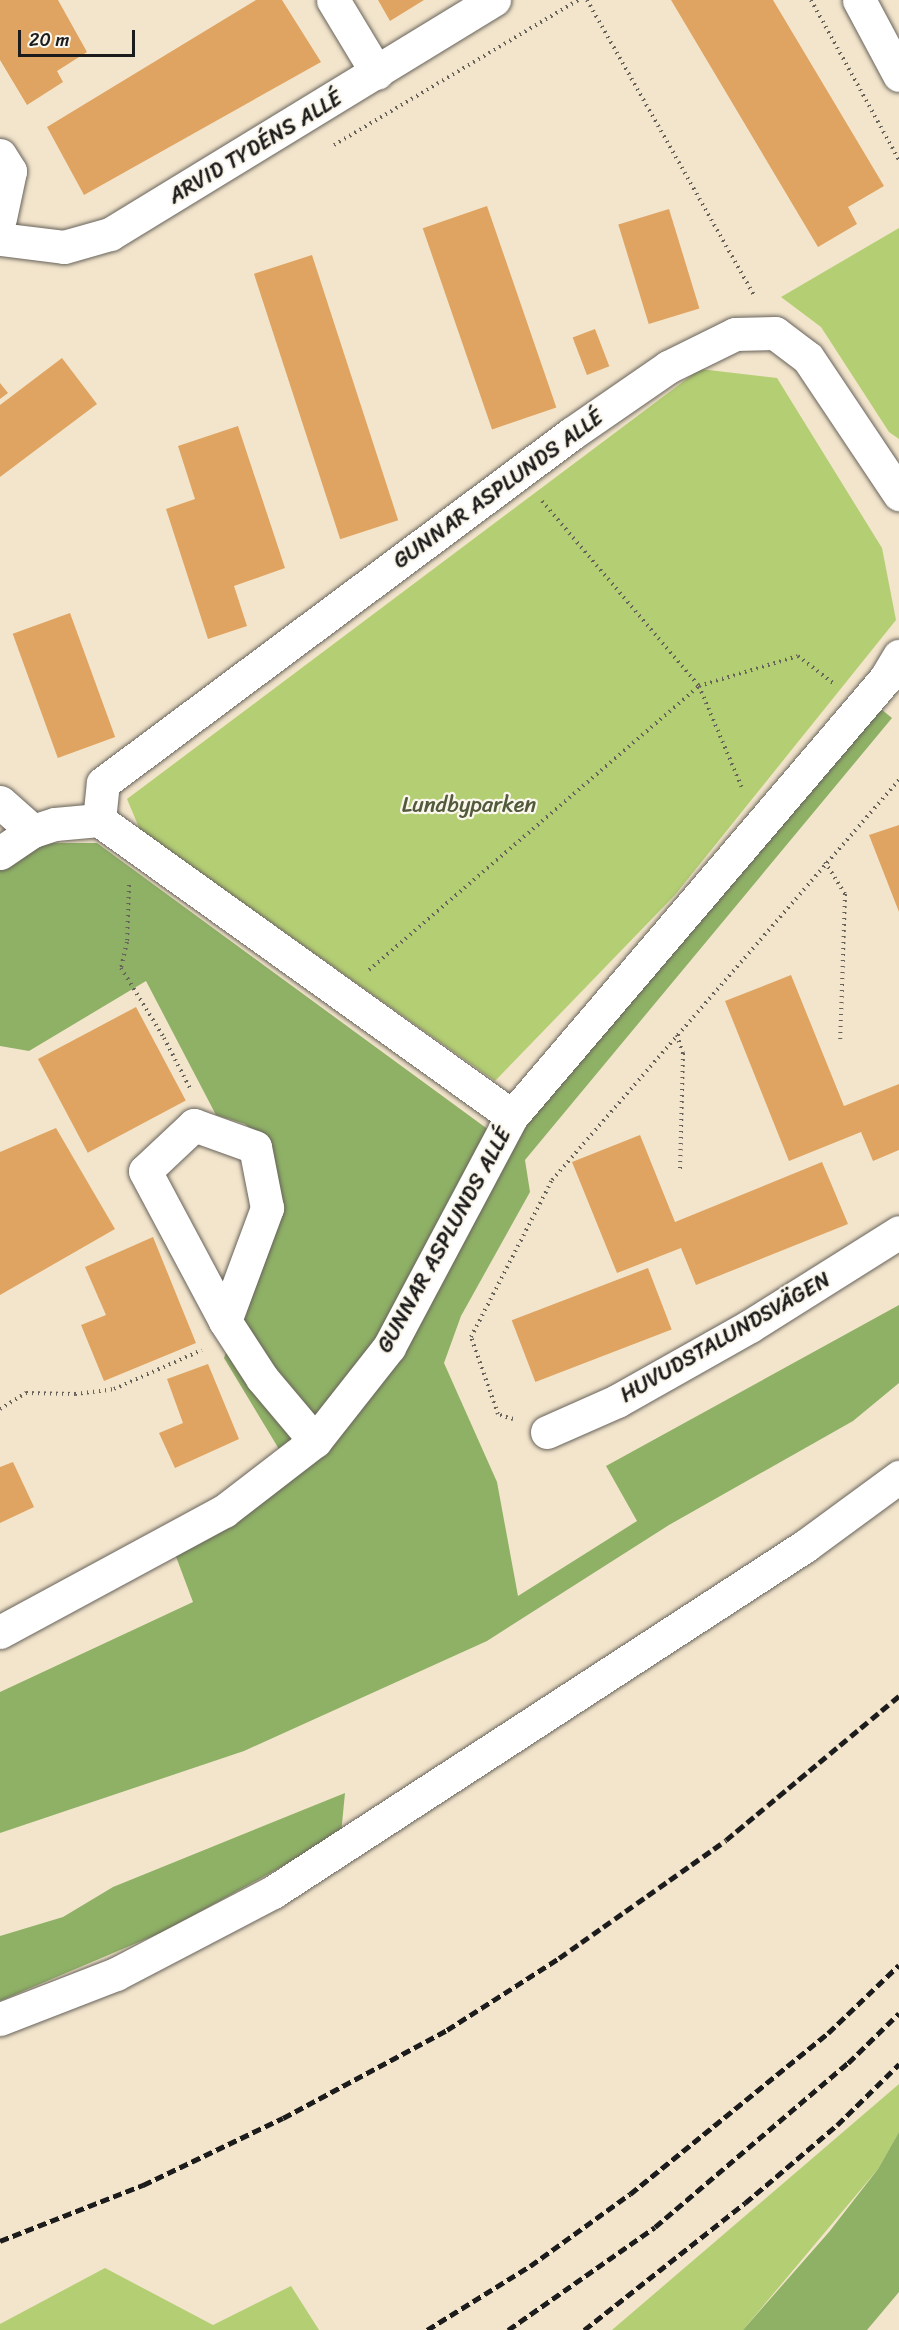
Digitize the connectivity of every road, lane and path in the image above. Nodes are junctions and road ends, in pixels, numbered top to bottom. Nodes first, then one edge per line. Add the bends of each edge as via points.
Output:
1 (333, 0) edge
2 (494, 0) edge
3 (587, 0) edge
4 (811, 0) edge
5 (859, 0) edge
6 (377, 73) junction
7 (899, 75) edge
8 (0, 155) edge
9 (899, 160) edge
10 (0, 218) edge
11 (0, 239) edge
12 (775, 333) junction
13 (518, 473) junction
14 (899, 494) edge
15 (894, 677) edge
16 (699, 686) junction
17 (858, 710) junction
18 (899, 780) edge
19 (0, 802) edge
20 (99, 820) junction
21 (759, 827) junction
22 (33, 831) junction
23 (130, 843) junction
24 (0, 853) edge
25 (825, 862) junction
26 (340, 995) junction
27 (676, 1035) junction
28 (840, 1041) dead end
29 (512, 1116) junction
30 (194, 1125) junction
31 (680, 1171) dead end
32 (899, 1232) edge
33 (218, 1333) junction
34 (0, 1409) edge
35 (547, 1432) joint
36 (315, 1441) junction
37 (899, 1477) edge
38 (0, 1632) edge
39 (0, 2019) edge

1 - 6 street
2 - 6 street, ARVID TYDÉNS ALLÉ
3 - 12 path
4 - 9 path
5 - 7 street
6 - 11 street, ARVID TYDÉNS ALLÉ via 110,234 64,247
8 - 10 street via 10,171
12 - 13 street, GUNNAR ASPLUNDS ALLÉ via 735,334 668,367
12 - 14 street via 808,358
13 - 16 path
13 - 20 street, GUNNAR ASPLUNDS ALLÉ via 103,783
15 - 17 street, GUNNAR ASPLUNDS ALLÉ
16 - 17 path via 798,657 824,672
16 - 21 path
16 - 26 path
17 - 21 street, GUNNAR ASPLUNDS ALLÉ
18 - 25 path
19 - 22 street
20 - 22 street via 55,824
20 - 23 street, GUNNAR ASPLUNDS ALLÉ
21 - 29 street, GUNNAR ASPLUNDS ALLÉ
22 - 24 street
23 - 26 street, GUNNAR ASPLUNDS ALLÉ
23 - 30 path via 127,942 121,968 197,1102
25 - 27 path
25 - 28 path via 845,894
26 - 29 street, GUNNAR ASPLUNDS ALLÉ
27 - 31 path via 683,1053
27 - 35 path via 552,1180 471,1337 498,1414
29 - 36 street, GUNNAR ASPLUNDS ALLÉ via 389,1347
30 - 33 street via 144,1171
30 - 33 street via 255,1147 267,1208
32 - 35 street, HUVUDSTALUNDSVÄGEN via 739,1332 617,1401
33 - 34 path via 114,1389 75,1394 27,1393
33 - 36 street
36 - 38 street, GUNNAR ASPLUNDS ALLÉ via 224,1510
37 - 39 street via 805,1546 273,1892 116,1974

